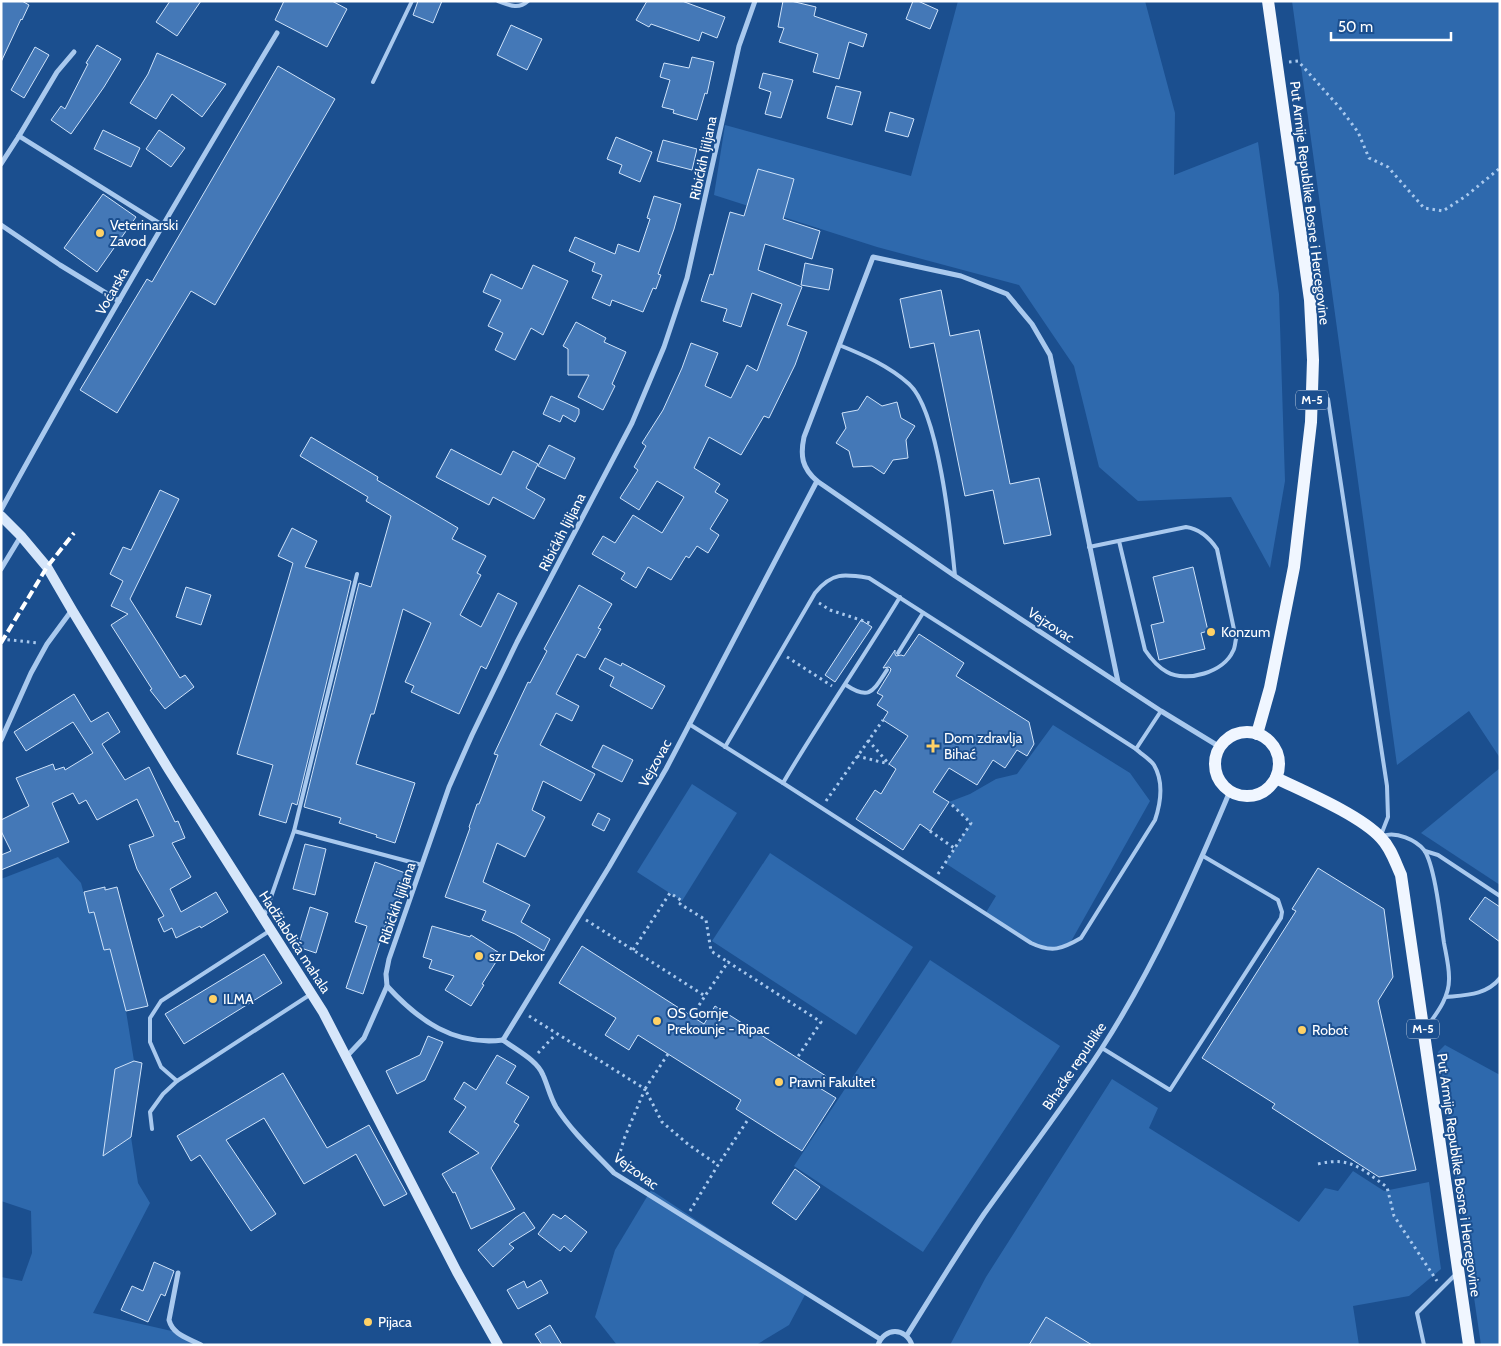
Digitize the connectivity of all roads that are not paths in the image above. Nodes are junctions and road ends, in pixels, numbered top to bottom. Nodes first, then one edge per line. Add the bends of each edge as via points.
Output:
1 (412, 1) edge
2 (498, 1) edge
3 (528, 1) edge
4 (755, 1) edge
5 (1268, 1) edge
6 (277, 33) dead end
7 (74, 52) dead end
8 (373, 82) dead end
9 (19, 136) junction
10 (1, 164) edge
11 (162, 224) junction
12 (1, 225) edge
13 (119, 302) junction
14 (839, 345) junction
15 (1328, 399) dead end
16 (817, 481) junction
17 (1, 510) edge
18 (1, 516) edge
19 (21, 536) junction
20 (1119, 541) junction
21 (1090, 547) junction
22 (1, 569) edge
23 (357, 574) dead end
24 (955, 576) junction
25 (900, 598) junction
26 (72, 610) junction
27 (924, 613) junction
28 (898, 652) dead end
29 (887, 670) dead end
30 (1118, 682) junction
31 (846, 685) junction
32 (1161, 711) junction
33 (689, 724) junction
34 (1258, 734) junction
35 (1, 740) edge
36 (725, 747) junction
37 (1220, 747) junction
38 (1136, 749) junction
39 (1276, 778) junction
40 (783, 783) junction
41 (1230, 791) junction
42 (294, 831) junction
43 (1380, 837) junction
44 (1425, 851) junction
45 (1203, 856) junction
46 (422, 866) junction
47 (1500, 896) edge
48 (264, 919) junction
49 (271, 930) junction
50 (1500, 978) edge
51 (387, 986) junction
52 (312, 994) junction
53 (1446, 997) junction
54 (1423, 1032) junction
55 (503, 1040) junction
56 (1102, 1048) junction
57 (347, 1056) junction
58 (177, 1081) junction
59 (152, 1129) dead end
60 (1458, 1272) junction
61 (178, 1273) dead end
62 (907, 1335) junction
63 (879, 1342) edge
64 (201, 1345) edge
65 (498, 1345) edge
66 (912, 1345) edge
67 (1424, 1345) edge
68 (1469, 1345) edge

1 - 8 lane
2 - 3 lane via 514,7
4 - 46 street, Ribićkih ljiljana via 739,46 687,278 664,347 632,423 472,735 448,787
5 - 34 main road, Put Armije Republike Bosne i Hercegovine / M-5 via 1310,300 1313,360 1311,422 1294,567
6 - 11 street, Voćarska
7 - 9 street via 57,72
9 - 10 street
9 - 11 street
11 - 13 street, Voćarska
12 - 13 street
13 - 17 street, Voćarska
14 - 16 street via 802,448 808,473
14 - 21 street via 873,257 962,276 1007,294 1032,324 1050,354
14 - 24 lane via 871,359 894,374 910,385 920,399 932,432 948,508
15 - 43 lane via 1387,786 1388,817
16 - 24 street, Vejzovac
16 - 33 street, Vejzovac
18 - 19 street, Hadžiabdića mahala
19 - 22 street
19 - 26 street, Hadžiabdića mahala via 47,567
20 - 20 lane via 1186,527 1195,528 1211,540 1221,564 1236,640 1233,651 1218,667 1188,676 1168,672 1144,650
20 - 21 lane
21 - 30 street
23 - 42 lane
24 - 30 street, Vejzovac
25 - 27 lane
25 - 31 lane
25 - 36 lane via 869,578 836,576 824,582
26 - 35 street via 31,673
26 - 48 street, Hadžiabdića mahala
27 - 28 lane
27 - 38 lane
29 - 31 lane via 874,689 867,693
30 - 32 street, Vejzovac
31 - 40 lane
32 - 37 street, Vejzovac
32 - 38 lane
33 - 36 lane
33 - 55 street, Vejzovac via 666,769
34 - 37 main road via 1236,733
34 - 39 main road via 1274,747 1279,767
36 - 40 lane
37 - 41 main road via 1216,756 1217,776
38 - 40 lane via 1153,764 1158,777 1161,790 1155,820 1081,938 1056,950 1042,948
39 - 41 main road via 1266,790 1251,796
39 - 43 main road, Put Armije Republike Bosne i Hercegovine / M-5 via 1350,816
41 - 45 street, Bihaćke republike
42 - 46 lane
42 - 48 lane
43 - 44 lane via 1399,835
43 - 54 main road, Put Armije Republike Bosne i Hercegovine / M-5 via 1391,851 1401,875
44 - 47 lane via 1438,855
44 - 53 lane via 1432,869 1449,978
45 - 56 street, Bihaćke republike via 1169,930
45 - 56 lane via 1278,900 1281,918 1170,1090
46 - 51 street, Ribićkih ljiljana via 389,959
48 - 49 street, Hadžiabdića mahala
49 - 52 street, Hadžiabdića mahala
49 - 58 lane via 161,1001 150,1018 150,1042 161,1067
50 - 53 lane via 1472,995
51 - 55 street via 402,1003 442,1031 461,1039
51 - 57 street, Ribićkih ljiljana via 364,1038
52 - 57 street, Hadžiabdića mahala
52 - 58 lane
53 - 54 lane
54 - 60 main road, Put Armije Republike Bosne i Hercegovine / M-5
55 - 63 street, Vejzovac via 542,1073 556,1107 585,1144 614,1173
56 - 62 street, Bihaćke republike via 982,1217
57 - 65 street, Hadžiabdića mahala via 457,1272
58 - 59 lane via 150,1112
60 - 67 lane via 1418,1314
60 - 68 main road, Put Armije Republike Bosne i Hercegovine / M-5
61 - 64 street via 169,1320 171,1327
62 - 63 street via 888,1332
62 - 66 street

